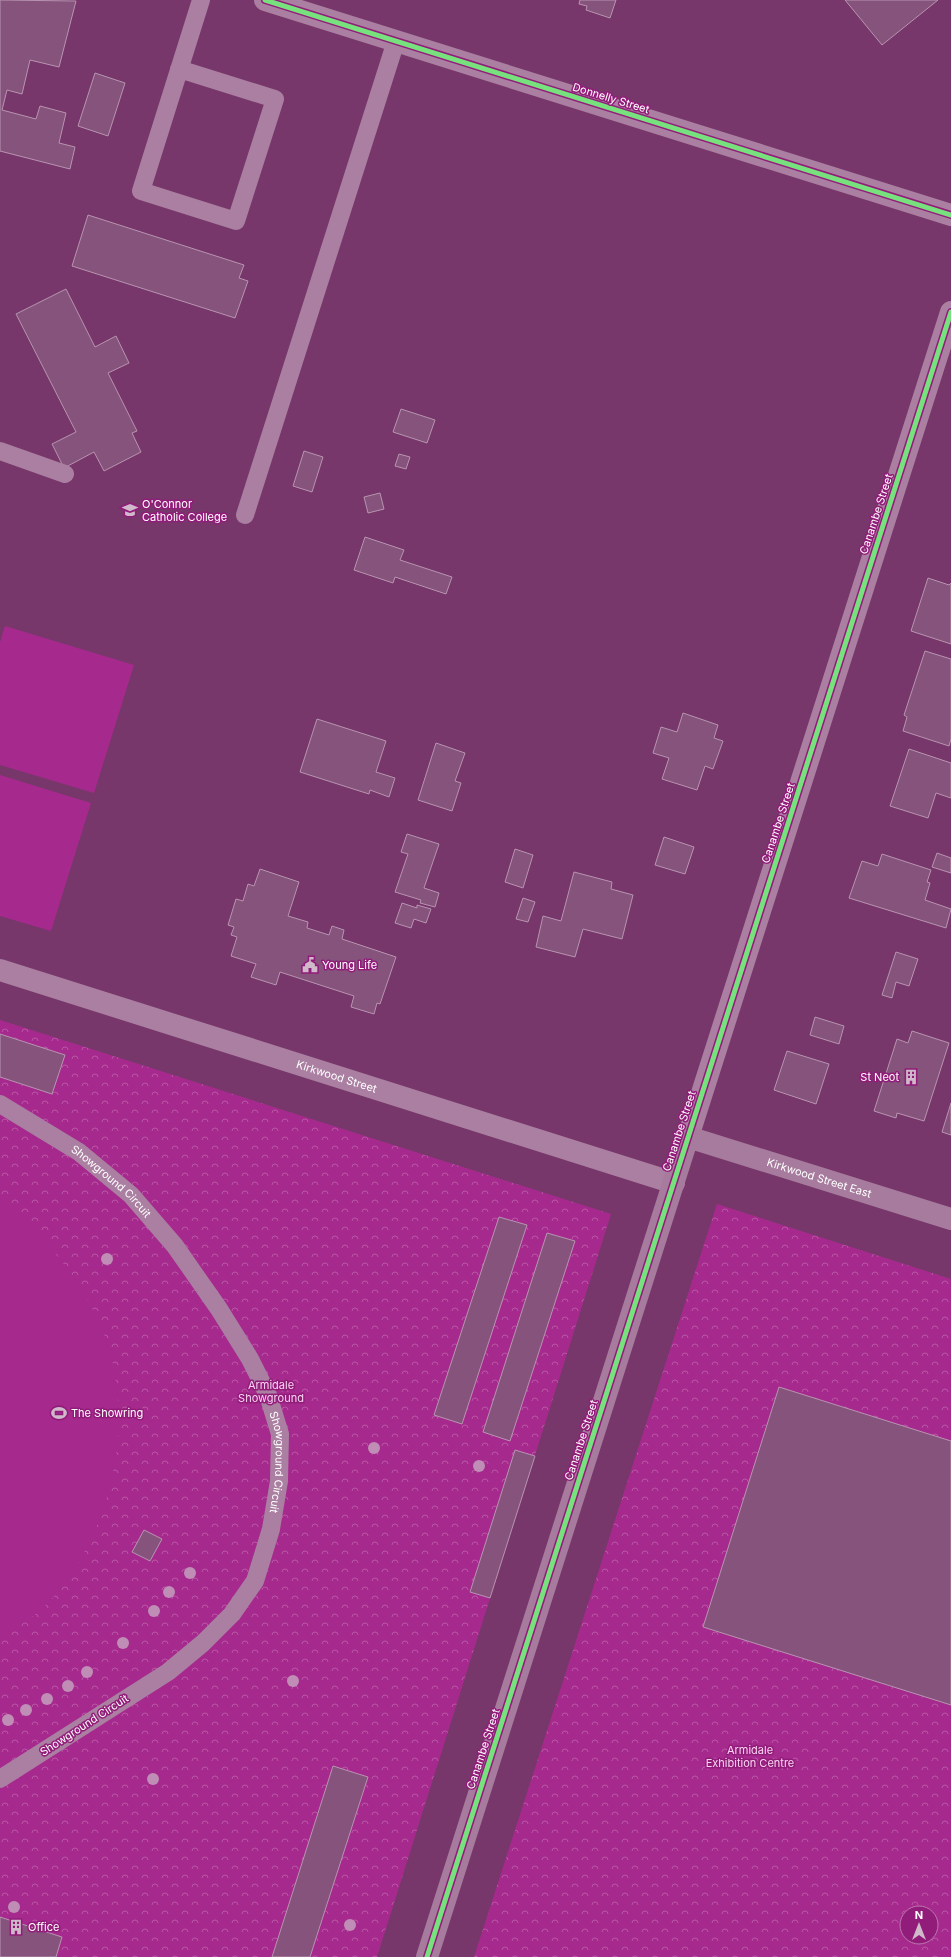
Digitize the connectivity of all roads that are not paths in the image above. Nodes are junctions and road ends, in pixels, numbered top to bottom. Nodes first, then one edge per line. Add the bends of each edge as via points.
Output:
1 (201, 0) edge
2 (266, 0) edge
3 (396, 41) junction
4 (179, 69) junction
5 (951, 215) edge
6 (951, 312) edge
7 (0, 451) edge
8 (65, 474) dead end
9 (245, 514) dead end
10 (0, 970) edge
11 (0, 1104) edge
12 (688, 1137) junction
13 (674, 1183) junction
14 (951, 1220) edge
15 (0, 1779) edge
16 (427, 1957) edge

1 - 4 lane
2 - 3 street, Donnelly Street
3 - 5 street, Donnelly Street
3 - 9 lane
4 - 4 lane via 275,99 236,221 141,191
6 - 12 street, Canambe Street
7 - 8 lane
10 - 13 street, Kirkwood Street
11 - 15 lane, Showground Circuit via 79,1152 131,1195 175,1246 250,1359 268,1395 280,1434 279,1481 271,1529 255,1581 232,1614 203,1643 168,1672
12 - 13 street, Canambe Street
12 - 14 street, Kirkwood Street East
13 - 16 street, Canambe Street

